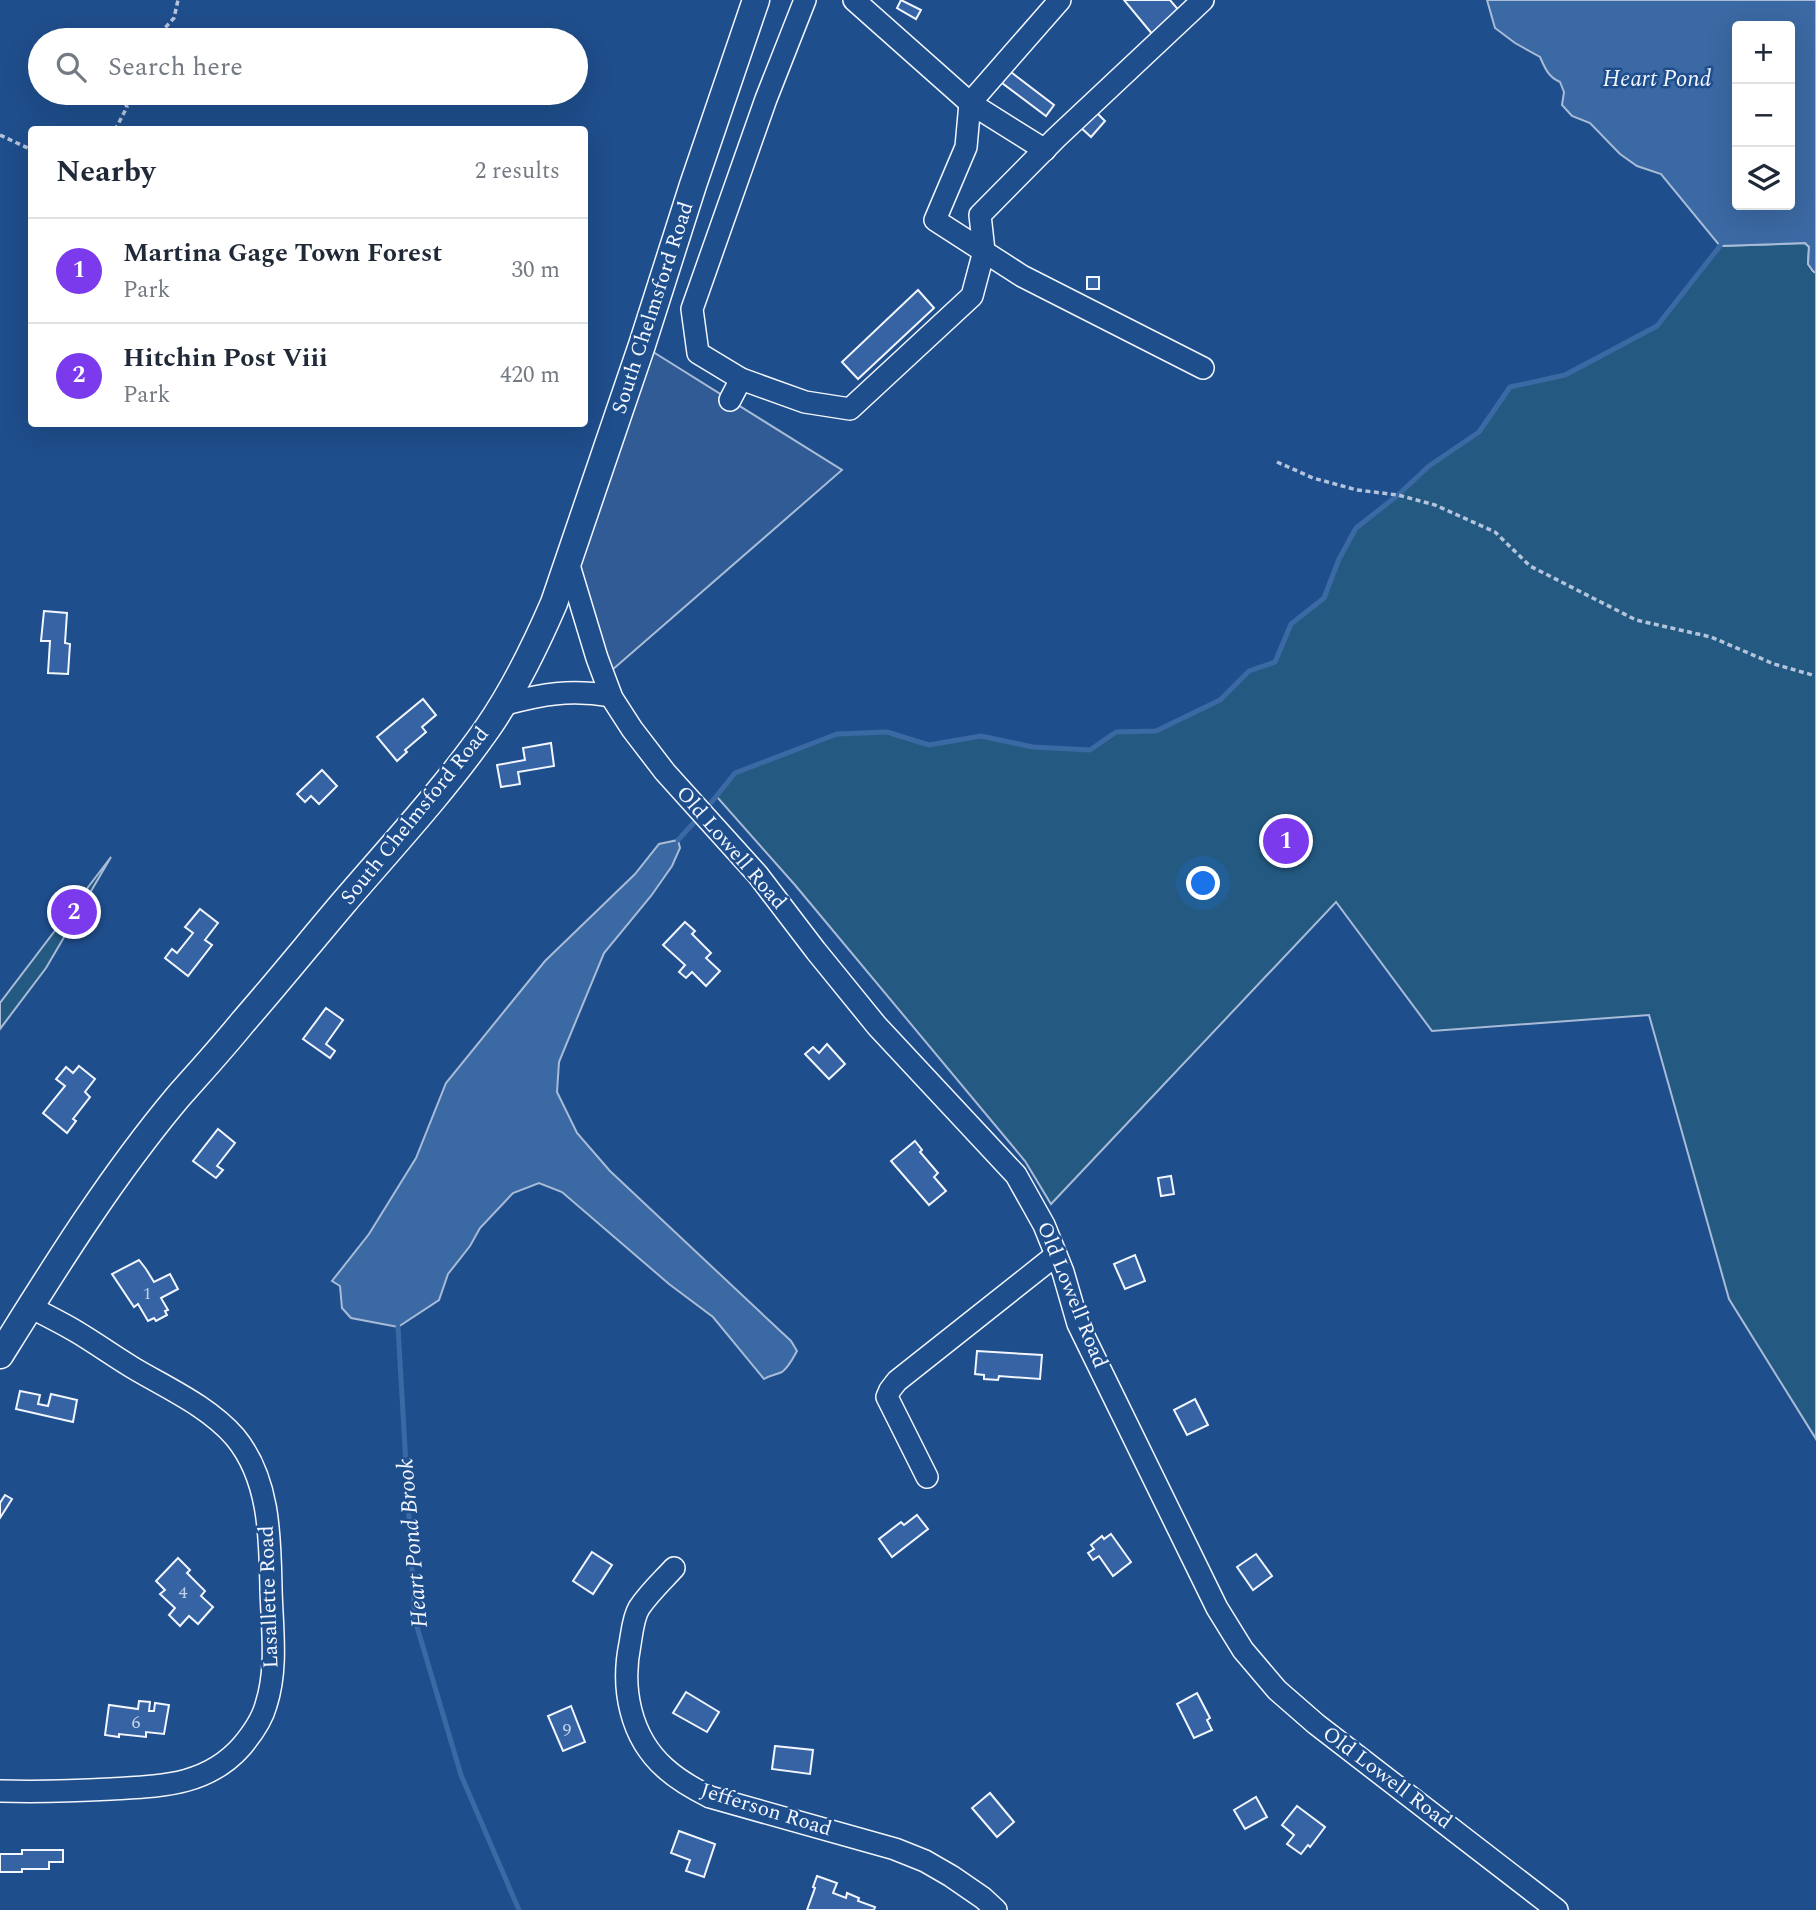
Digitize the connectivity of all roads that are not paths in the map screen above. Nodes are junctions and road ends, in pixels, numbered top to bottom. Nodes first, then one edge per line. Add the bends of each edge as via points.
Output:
1 (756, 0) edge
2 (805, 0) edge
3 (854, 0) edge
4 (1060, 0) edge
5 (1203, 0) edge
6 (970, 103) junction
7 (1045, 150) junction
8 (984, 251) junction
9 (1203, 368) dead end
10 (741, 379) junction
11 (730, 400) dead end
12 (568, 562) junction
13 (611, 696) junction
14 (502, 705) junction
15 (1056, 1255) junction
16 (30, 1307) junction
17 (0, 1355) edge
18 (927, 1477) dead end
19 (674, 1568) dead end
20 (0, 1791) edge
21 (996, 1910) edge
22 (1557, 1910) edge

1 - 12 main road, South Chelmsford Road
2 - 10 street via 692,309 698,353
3 - 6 street
4 - 6 street
5 - 7 street
6 - 7 street
6 - 8 street via 966,147 935,220
7 - 8 street via 980,215
8 - 9 street via 1022,276
8 - 10 street via 972,296 850,409 805,402
10 - 11 street
12 - 13 street, Old Lowell Road
12 - 14 main road, South Chelmsford Road via 537,643
13 - 14 street via 561,693
13 - 15 street, Old Lowell Road via 665,772 758,875 877,1026 1016,1175
14 - 16 main road, South Chelmsford Road via 414,823 176,1100 100,1201
15 - 18 street via 890,1390 887,1397
15 - 22 street, Old Lowell Road via 1078,1324 1217,1608 1243,1650 1277,1690 1316,1724
16 - 17 main road, South Chelmsford Road
16 - 20 street, Lasallette Road via 212,1416 250,1460 266,1516 273,1679 252,1734 230,1760 199,1777 164,1786
19 - 21 street, Jefferson Road via 637,1611 626,1665 626,1689 634,1719 646,1746 664,1767 710,1797 925,1861

